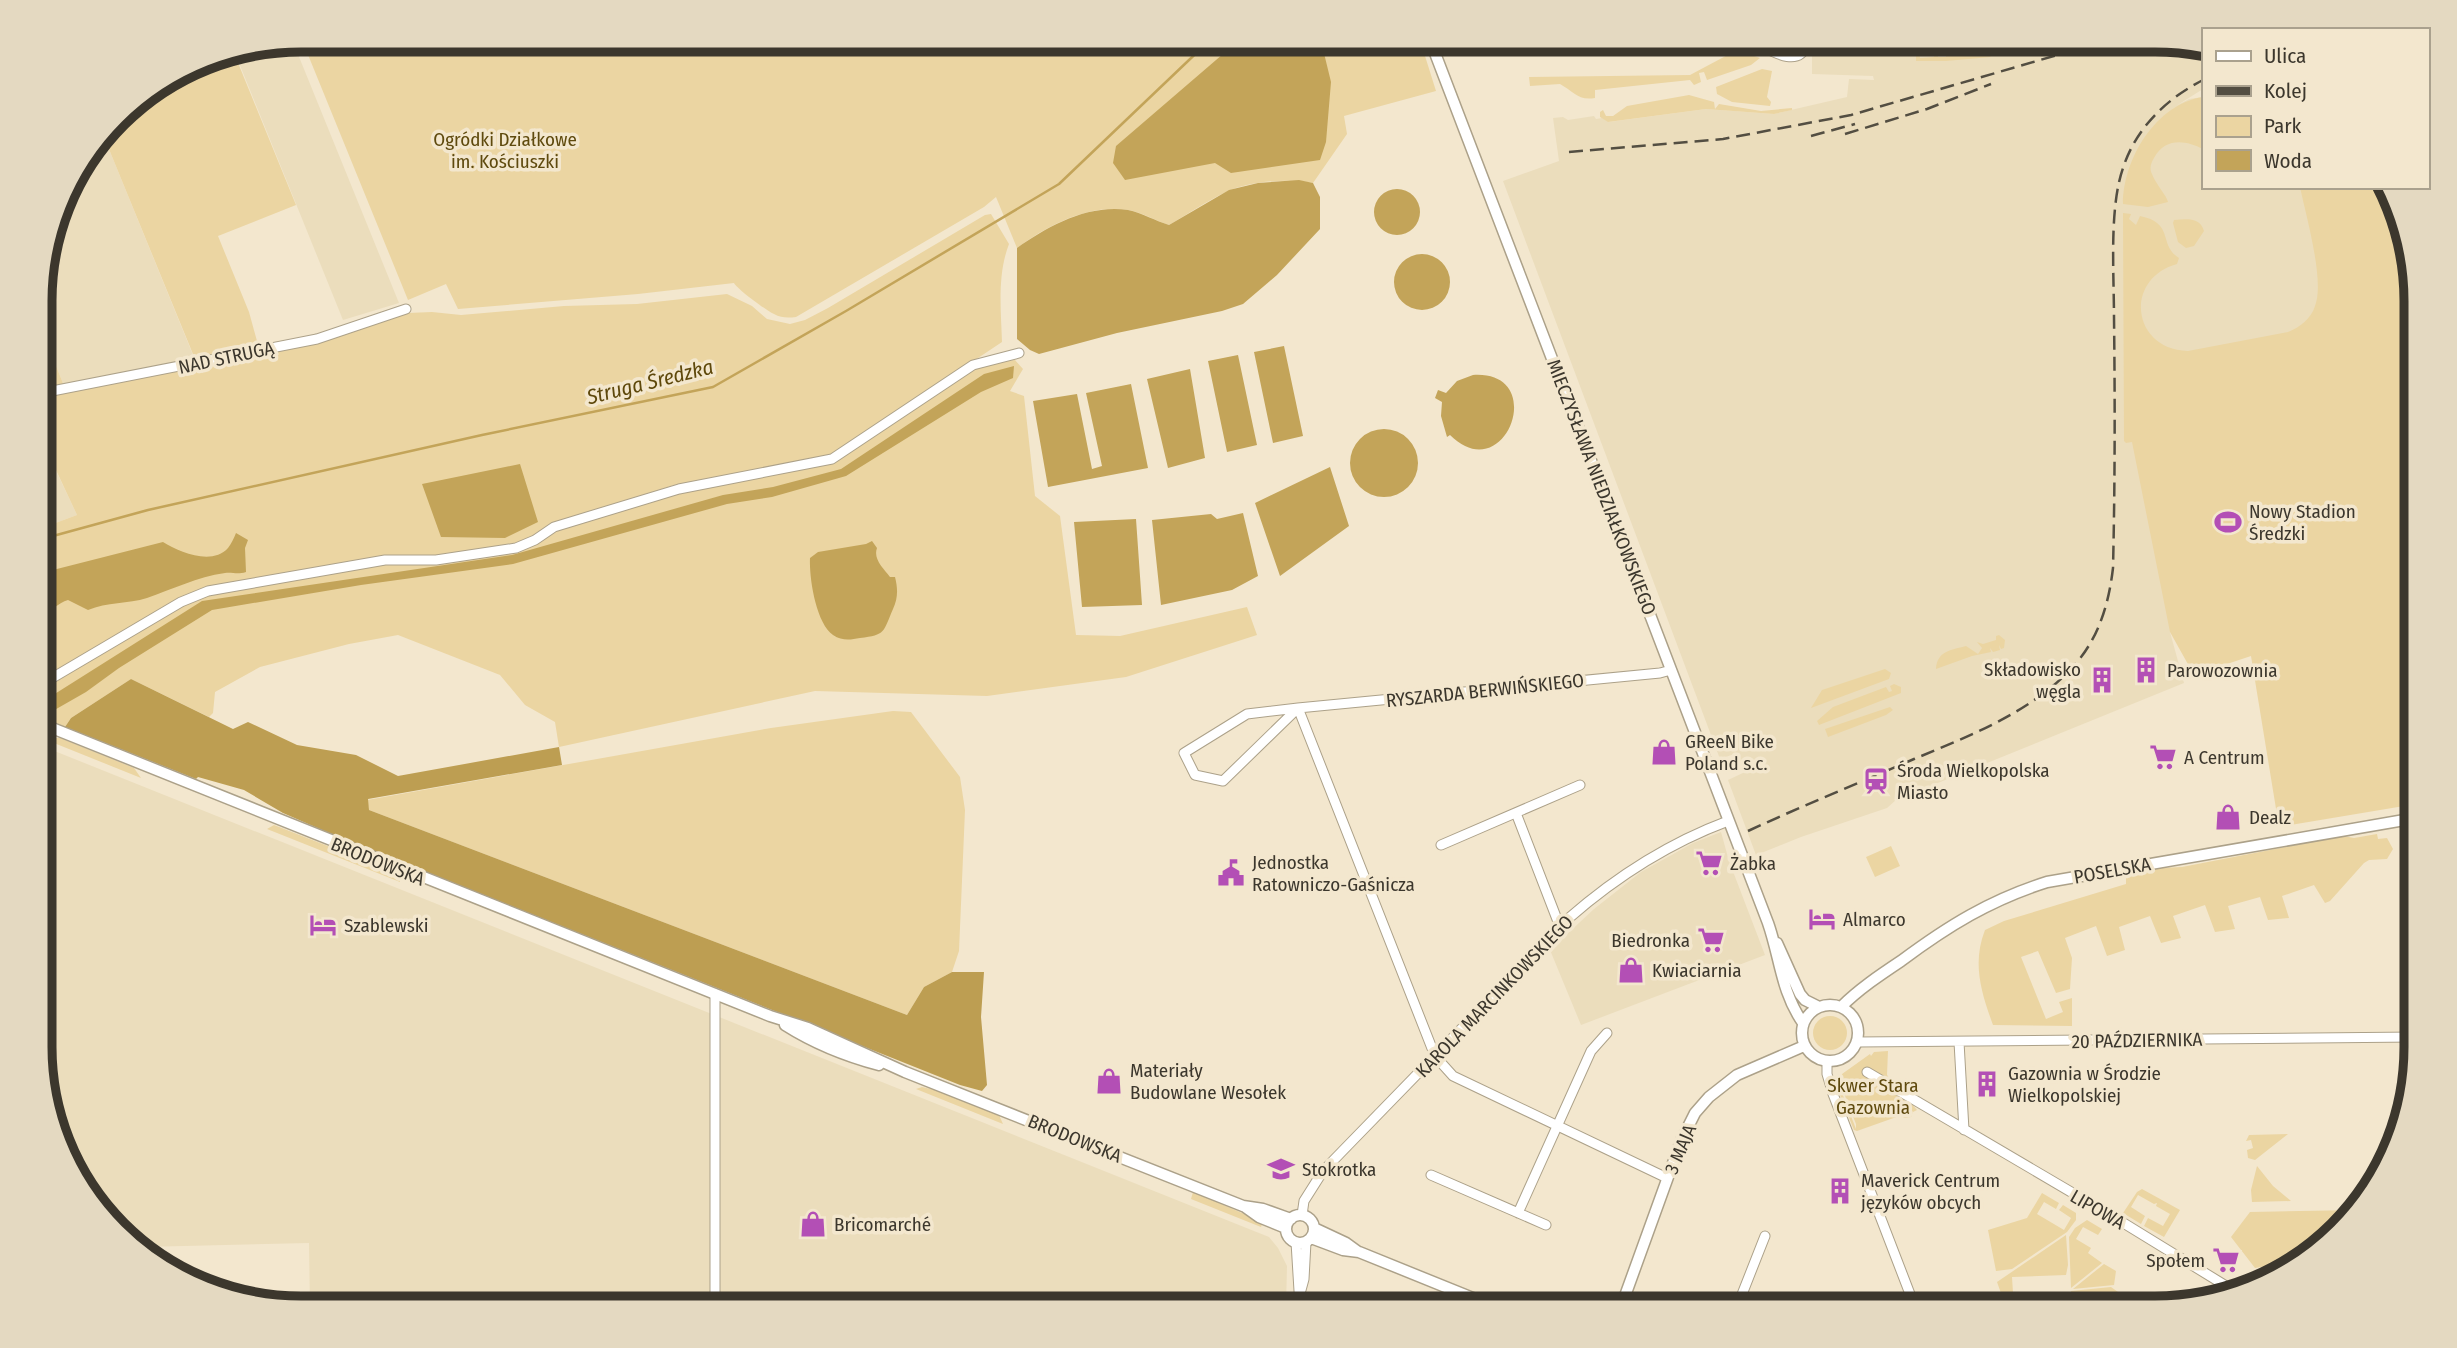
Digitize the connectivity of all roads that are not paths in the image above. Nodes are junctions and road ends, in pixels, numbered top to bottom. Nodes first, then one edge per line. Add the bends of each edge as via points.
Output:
1 (1435, 52) edge
2 (1776, 52) edge
3 (1804, 52) edge
4 (406, 309) dead end
5 (1019, 353) dead end
6 (52, 391) edge
7 (1671, 670) junction
8 (52, 678) edge
9 (1298, 708) junction
10 (52, 728) edge
11 (1580, 785) dead end
12 (1516, 813) junction
13 (2404, 820) edge
14 (1728, 821) junction
15 (1441, 845) dead end
16 (1560, 927) junction
17 (1772, 935) junction
18 (715, 994) junction
19 (1819, 1007) junction
20 (1841, 1007) junction
21 (1803, 1023) junction
22 (1607, 1033) dead end
23 (2404, 1037) edge
24 (1857, 1042) junction
25 (1959, 1042) junction
26 (1804, 1046) junction
27 (1435, 1056) junction
28 (1827, 1062) junction
29 (1867, 1072) dead end
30 (1557, 1124) junction
31 (1964, 1130) junction
32 (1431, 1175) dead end
33 (1667, 1178) junction
34 (1518, 1213) junction
35 (1293, 1221) junction
36 (1546, 1225) dead end
37 (1765, 1236) dead end
38 (1307, 1237) junction
39 (2225, 1285) edge
40 (715, 1296) edge
41 (1300, 1296) edge
42 (1468, 1296) edge
43 (1625, 1296) edge
44 (1741, 1296) edge
45 (1911, 1296) edge

1 - 7 street, MIECZYSŁAWA NIEDZIAŁKOWSKIEGO
2 - 3 street via 1787,57
4 - 6 street, NAD STRUGĄ via 317,339
5 - 8 street via 973,365 832,459 679,489 554,527 516,548 436,560 385,560 208,591 181,602
7 - 9 street, RYSZARDA BERWIŃSKIEGO
7 - 14 street, MIECZYSŁAWA NIEDZIAŁKOWSKIEGO
9 - 9 street, RYSZARDA BERWIŃSKIEGO via 1247,714 1184,753 1195,775 1223,781
9 - 27 street
10 - 18 street, BRODOWSKA
11 - 12 street
12 - 15 street
12 - 16 street
13 - 20 street, POSELSKA via 2023,889 1960,919
14 - 16 street, KAROLA MARCINKOWSKIEGO via 1637,866
14 - 17 street, MIECZYSŁAWA NIEDZIAŁKOWSKIEGO
16 - 27 street, KAROLA MARCINKOWSKIEGO
17 - 19 street, MIECZYSŁAWA NIEDZIAŁKOWSKIEGO via 1800,993
17 - 21 street, MIECZYSŁAWA NIEDZIAŁKOWSKIEGO via 1789,998
18 - 35 street, BRODOWSKA via 1243,1206
18 - 40 street
19 - 20 street
19 - 21 street
20 - 24 street via 1856,1021
21 - 26 street
22 - 30 street via 1591,1051
23 - 25 street, 20 PAŹDZIERNIKA
24 - 25 street, 20 PAŹDZIERNIKA
24 - 28 street via 1846,1057
25 - 31 street
26 - 28 street
26 - 33 street, 3 MAJA via 1737,1075 1709,1097 1688,1126
27 - 30 street via 1454,1076
27 - 35 street, KAROLA MARCINKOWSKIEGO via 1317,1179
28 - 45 street via 1833,1094
29 - 31 street, LIPOWA
30 - 33 street
30 - 34 street
31 - 39 street, LIPOWA
32 - 34 street
33 - 43 street, 3 MAJA
34 - 36 street
35 - 38 street via 1308,1218
35 - 38 street via 1291,1240
37 - 44 street
38 - 41 street via 1297,1280
38 - 42 street via 1346,1243

